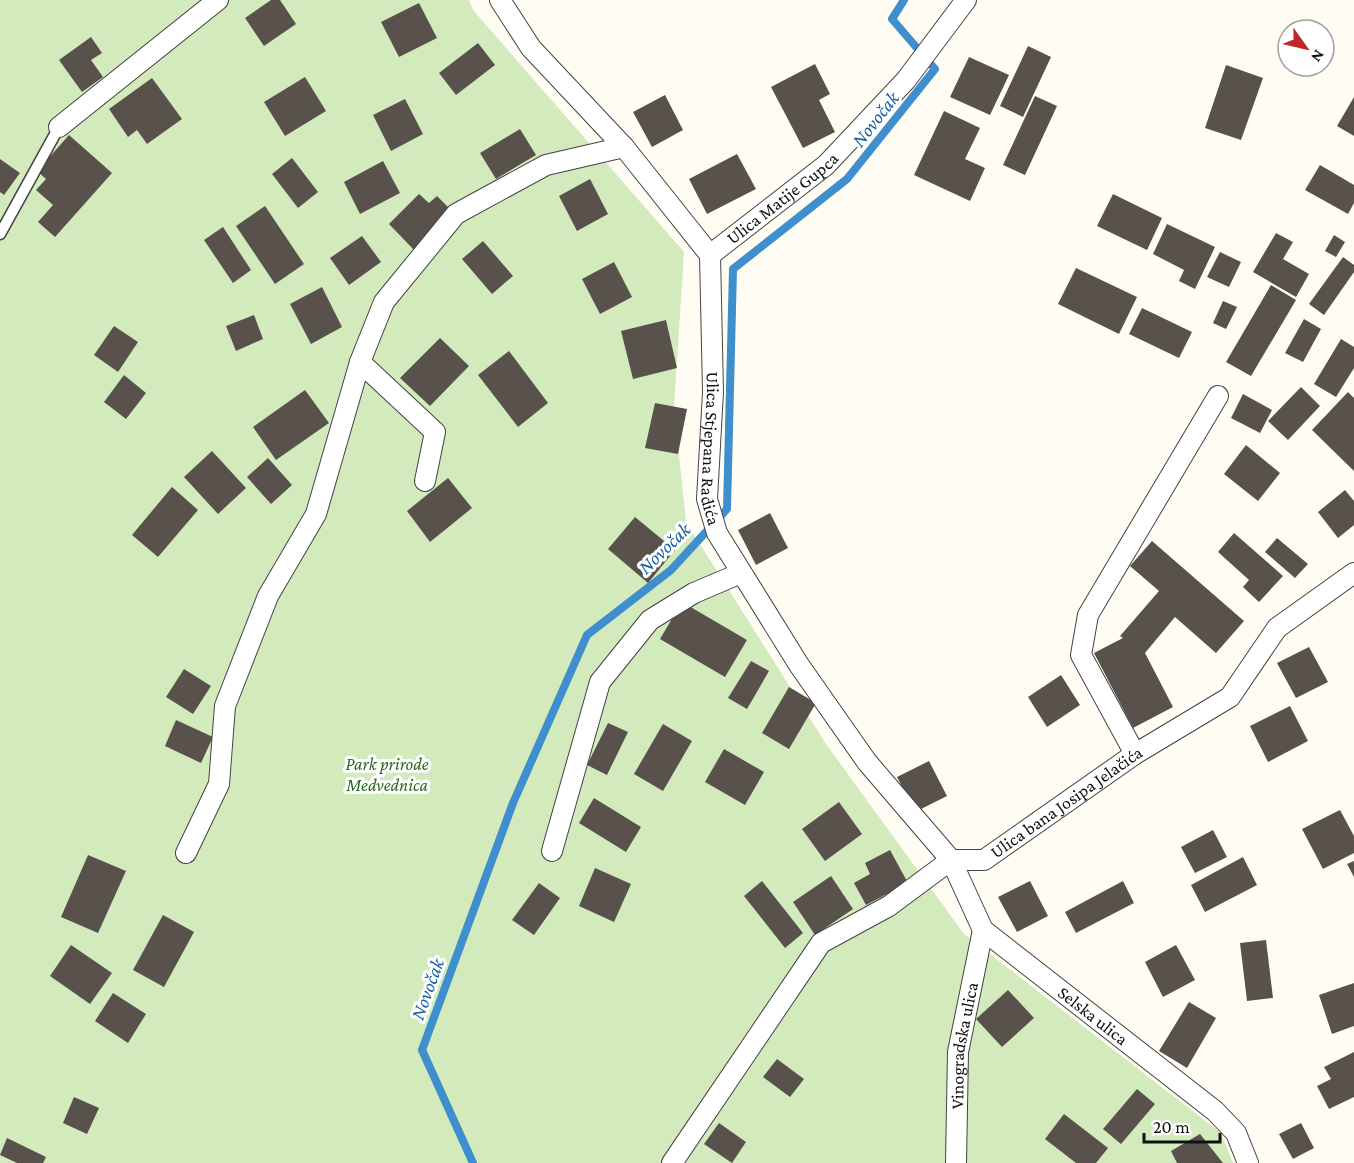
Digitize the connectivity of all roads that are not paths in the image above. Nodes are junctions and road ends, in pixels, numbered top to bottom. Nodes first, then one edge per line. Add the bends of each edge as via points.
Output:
1 (218, 0) edge
2 (500, 0) edge
3 (966, 0) edge
4 (59, 127) joint
5 (624, 147) junction
6 (0, 234) edge
7 (710, 255) junction
8 (360, 362) junction
9 (1218, 396) dead end
10 (425, 481) dead end
11 (741, 573) junction
12 (1354, 573) edge
13 (1135, 754) junction
14 (552, 850) dead end
15 (186, 853) dead end
16 (951, 860) junction
17 (983, 930) junction
18 (672, 1163) edge
19 (956, 1163) edge
20 (1248, 1163) edge

1 - 4 street
2 - 5 street via 531,48
3 - 7 street, Ulica Matije Gupca via 906,80 826,165
4 - 6 lane
5 - 7 street
5 - 8 street via 546,165 456,214 384,302
7 - 11 street, Ulica Stjepana Radića via 713,392 707,499 717,533
8 - 10 street via 435,432
8 - 15 street via 316,514 268,596 225,706 219,784
9 - 13 street via 1088,615 1081,655
11 - 14 street via 694,593 650,620 600,682
11 - 16 street, Ulica Stjepana Radića via 867,762
12 - 13 street, Ulica bana Josipa Jelačića via 1277,628 1230,697
13 - 16 street, Ulica bana Josipa Jelačića via 984,860
16 - 17 street, Selska ulica
16 - 18 street via 889,906 821,943
17 - 19 street, Vinogradska ulica via 958,1052
17 - 20 street, Selska ulica via 1215,1111 1236,1134

